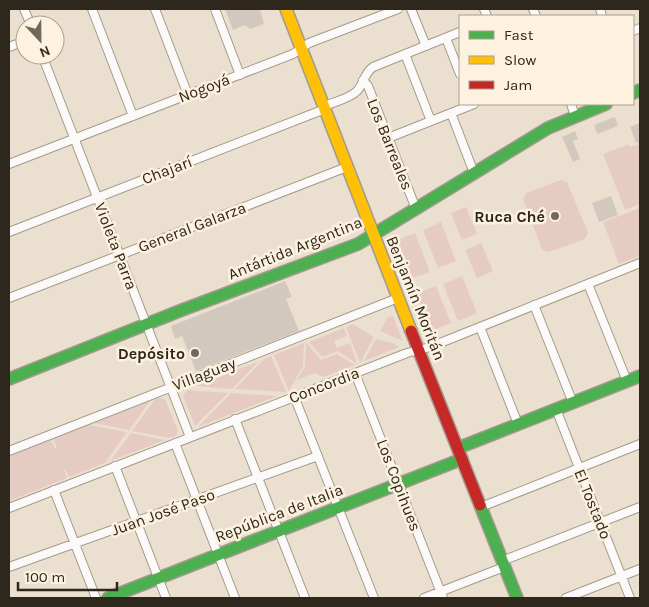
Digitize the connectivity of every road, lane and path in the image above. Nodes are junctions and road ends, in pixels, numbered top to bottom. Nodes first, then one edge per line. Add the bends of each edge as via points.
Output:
1 (92, 9) edge
2 (155, 9) edge
3 (215, 9) edge
4 (286, 9) edge
5 (398, 9) edge
6 (410, 9) edge
7 (459, 32) edge
8 (446, 38) junction
9 (426, 46) junction
10 (301, 49) junction
11 (405, 54) junction
12 (46, 65) edge
13 (459, 71) edge
14 (240, 75) junction
15 (363, 80) junction
16 (188, 95) junction
17 (470, 105) edge
18 (571, 105) edge
19 (604, 105) edge
20 (324, 108) junction
21 (451, 113) junction
22 (133, 116) junction
23 (576, 116) junction
24 (431, 121) junction
25 (75, 138) junction
26 (388, 138) junction
27 (9, 164) edge
28 (347, 167) junction
29 (474, 173) junction
30 (98, 197) junction
31 (416, 209) junction
32 (9, 232) edge
33 (373, 235) junction
34 (120, 255) junction
35 (640, 263) edge
36 (588, 284) junction
37 (9, 298) edge
38 (398, 298) junction
39 (534, 305) junction
40 (147, 324) junction
41 (480, 327) junction
42 (419, 350) junction
43 (355, 373) junction
44 (640, 376) edge
45 (9, 379) edge
46 (627, 381) junction
47 (171, 387) junction
48 (294, 396) junction
49 (573, 403) junction
50 (556, 410) junction
51 (235, 420) junction
52 (518, 424) junction
53 (190, 437) junction
54 (174, 443) junction
55 (640, 444) edge
56 (9, 450) edge
57 (460, 453) junction
58 (318, 456) junction
59 (115, 466) junction
60 (579, 468) junction
61 (258, 478) junction
62 (398, 484) junction
63 (54, 490) junction
64 (197, 500) junction
65 (481, 507) junction
66 (640, 507) edge
67 (9, 508) edge
68 (338, 508) junction
69 (136, 521) junction
70 (601, 523) junction
71 (278, 531) junction
72 (75, 544) junction
73 (218, 555) junction
74 (503, 564) junction
75 (9, 567) edge
76 (640, 569) edge
77 (622, 576) junction
78 (158, 578) junction
79 (442, 595) edge
80 (96, 598) edge
81 (108, 598) edge
82 (166, 598) edge
83 (235, 598) edge
84 (305, 598) edge
85 (374, 598) edge
86 (424, 598) edge
87 (517, 598) edge
88 (566, 598) edge
89 (630, 598) edge

1 - 22 street
2 - 16 street
3 - 14 street
4 - 10 street, Benjamín Moritán
5 - 10 street, Nogoyá
6 - 9 street
7 - 8 street, Chajarí
8 - 9 street, Chajarí
8 - 13 street
9 - 11 street, Chajarí
10 - 14 street, Nogoyá
10 - 20 street, Benjamín Moritán
11 - 15 street, Chajarí via 370,69
11 - 24 street
12 - 25 street, Violeta Parra
14 - 16 street, Nogoyá
15 - 20 street, Chajarí via 354,94
15 - 26 street, Los Barreales
16 - 22 street, Nogoyá
17 - 21 street
18 - 23 street
19 - 23 street, Antártida Argentina
20 - 28 street, Benjamín Moritán
20 - 30 street, Chajarí
21 - 24 street
21 - 29 street
22 - 25 street, Nogoyá
23 - 29 street, Antártida Argentina via 548,128
24 - 26 street
25 - 27 street, Nogoyá
25 - 30 street, Violeta Parra
26 - 31 street, Los Barreales
28 - 33 street, Benjamín Moritán
28 - 34 street, General Galarza
29 - 31 street, Antártida Argentina
30 - 32 street, Chajarí
30 - 34 street, Violeta Parra
31 - 33 street, Antártida Argentina
33 - 38 street, Benjamín Moritán
33 - 40 street, Antártida Argentina
34 - 37 street, General Galarza
34 - 40 street, Violeta Parra
35 - 36 street, Concordia
36 - 39 street, Concordia
36 - 46 street
38 - 42 street, Benjamín Moritán
38 - 47 street, Villaguay
39 - 41 street, Concordia
39 - 49 street
40 - 45 street, Antártida Argentina
40 - 47 street, Violeta Parra
41 - 42 street, Concordia
41 - 52 street
42 - 43 street, Concordia
42 - 57 street, Benjamín Moritán
43 - 48 street, Concordia
43 - 62 street, Los Copihues
44 - 46 street, República de Italia
46 - 49 street, República de Italia
47 - 53 street, Violeta Parra
47 - 56 street, Villaguay
48 - 51 street, Concordia
48 - 58 street
49 - 50 street, República de Italia
50 - 52 street, República de Italia
50 - 60 street, El Tostado
51 - 53 street, Concordia
51 - 61 street
52 - 57 street, República de Italia
53 - 54 street, Concordia
54 - 59 street, Concordia
54 - 64 street
55 - 60 street
57 - 62 street, República de Italia
57 - 65 street, Benjamín Moritán
58 - 61 street, Juan José Paso
58 - 68 street
59 - 63 street, Concordia
59 - 69 street
60 - 65 street
60 - 70 street, El Tostado
61 - 64 street, Juan José Paso
61 - 71 street
62 - 68 street, República de Italia
62 - 79 street, Los Copihues
63 - 67 street, Concordia
63 - 72 street
64 - 69 street, Juan José Paso
64 - 73 street
65 - 74 street, Benjamín Moritán
66 - 70 street
68 - 71 street, República de Italia
68 - 85 street
69 - 72 street, Juan José Paso
69 - 78 street
70 - 74 street
70 - 77 street, El Tostado
71 - 73 street, República de Italia
71 - 84 street
72 - 75 street, Juan José Paso
72 - 80 street
73 - 78 street, República de Italia
73 - 83 street
74 - 79 street
74 - 87 street, Benjamín Moritán
76 - 77 street
77 - 88 street
77 - 89 street, El Tostado
78 - 81 street, República de Italia
78 - 82 street
79 - 86 street

